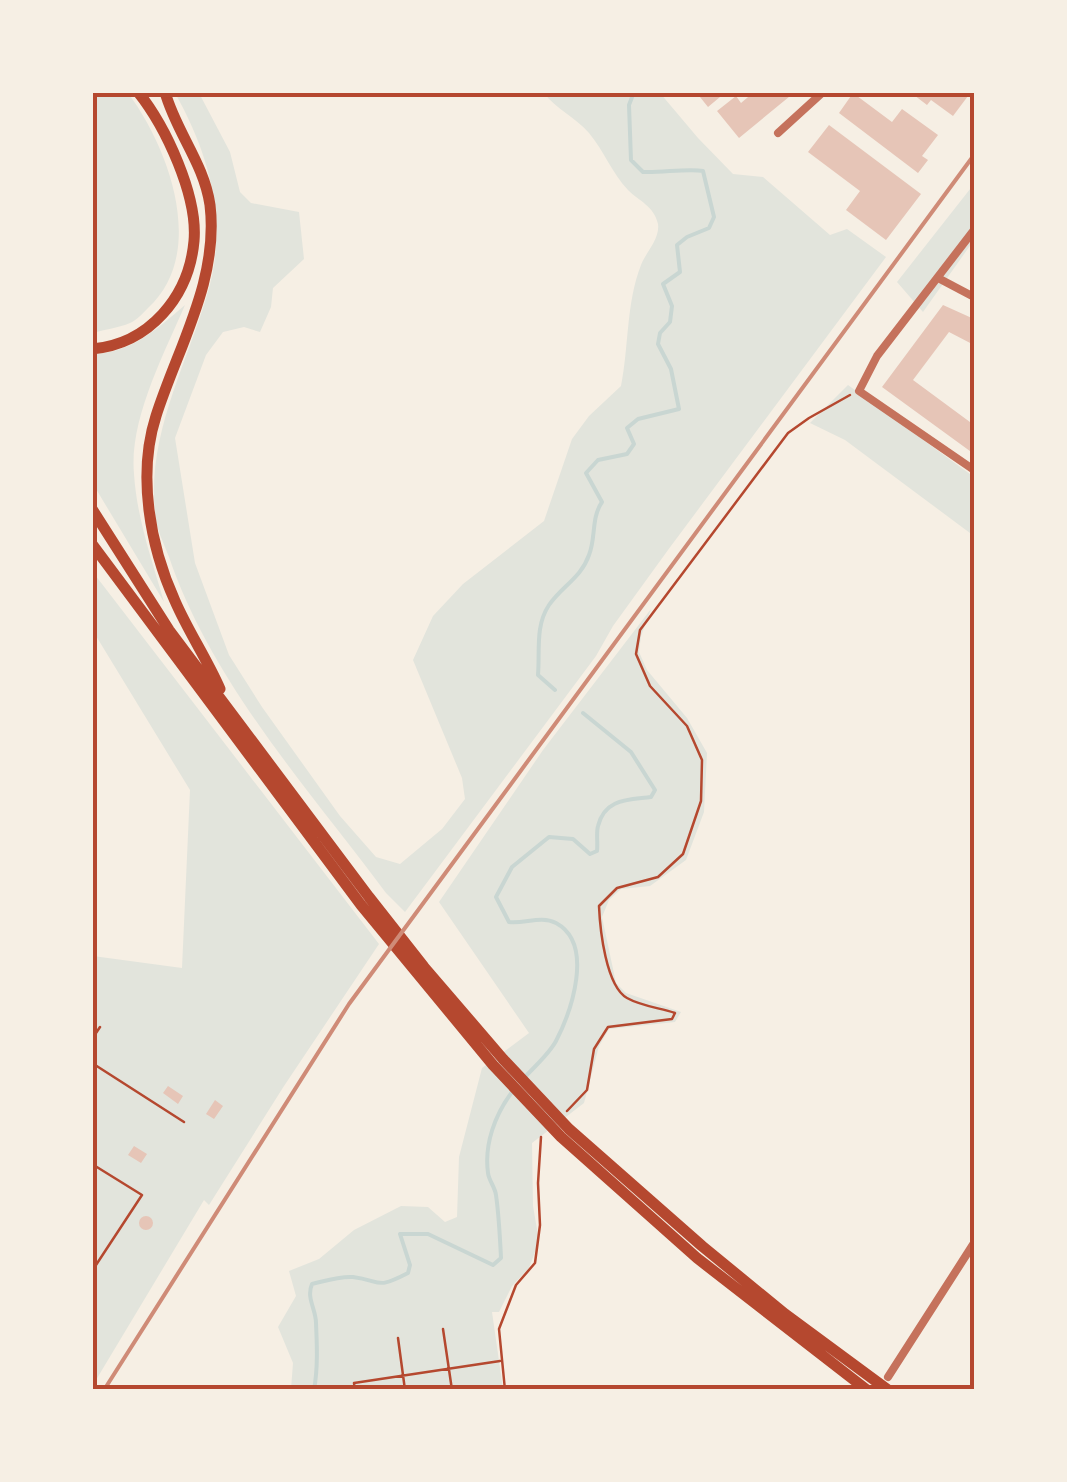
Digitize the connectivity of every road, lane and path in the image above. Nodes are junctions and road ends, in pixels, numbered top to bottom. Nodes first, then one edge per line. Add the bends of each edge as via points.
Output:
1 (138, 92) edge
2 (165, 92) edge
3 (822, 92) edge
4 (778, 133) dead end
5 (974, 230) edge
6 (938, 278) junction
7 (974, 297) edge
8 (92, 349) edge
9 (859, 390) junction
10 (974, 470) edge
11 (92, 510) edge
12 (92, 544) edge
13 (230, 711) junction
14 (365, 901) junction
15 (100, 1027) dead end
16 (92, 1040) edge
17 (92, 1062) edge
18 (572, 1106) dead end
19 (184, 1122) dead end
20 (542, 1133) dead end
21 (565, 1133) junction
22 (92, 1164) edge
23 (974, 1243) edge
24 (94, 1268) edge
25 (444, 1328) dead end
26 (398, 1338) dead end
27 (502, 1360) junction
28 (449, 1370) junction
29 (403, 1377) junction
30 (888, 1383) edge
31 (355, 1390) edge
32 (405, 1390) edge
33 (452, 1390) edge
34 (505, 1390) edge
35 (867, 1390) edge

1 - 8 main road via 189,194 194,240 183,287 166,311 150,328
2 - 13 main road via 202,171 210,241 204,288 155,419 147,468 150,521 174,600
3 - 4 street
5 - 6 street
6 - 7 street
6 - 9 street
9 - 10 street
9 - 18 path via 788,434 640,630 636,654 650,686 687,726 702,760 701,801 684,854 658,878 617,888 599,906 600,931 613,984 627,998 675,1013 672,1019 608,1027 594,1050 587,1090
11 - 13 main road
12 - 14 main road
13 - 14 main road
14 - 21 main road
15 - 16 path
17 - 19 path
20 - 27 path via 535,1262 504,1312
21 - 30 main road via 784,1314
21 - 35 main road via 696,1258
22 - 24 path via 142,1195
23 - 30 street
25 - 28 path
26 - 29 path
27 - 28 path
27 - 34 path
28 - 29 path
28 - 33 path
29 - 31 path via 354,1383
29 - 32 path

